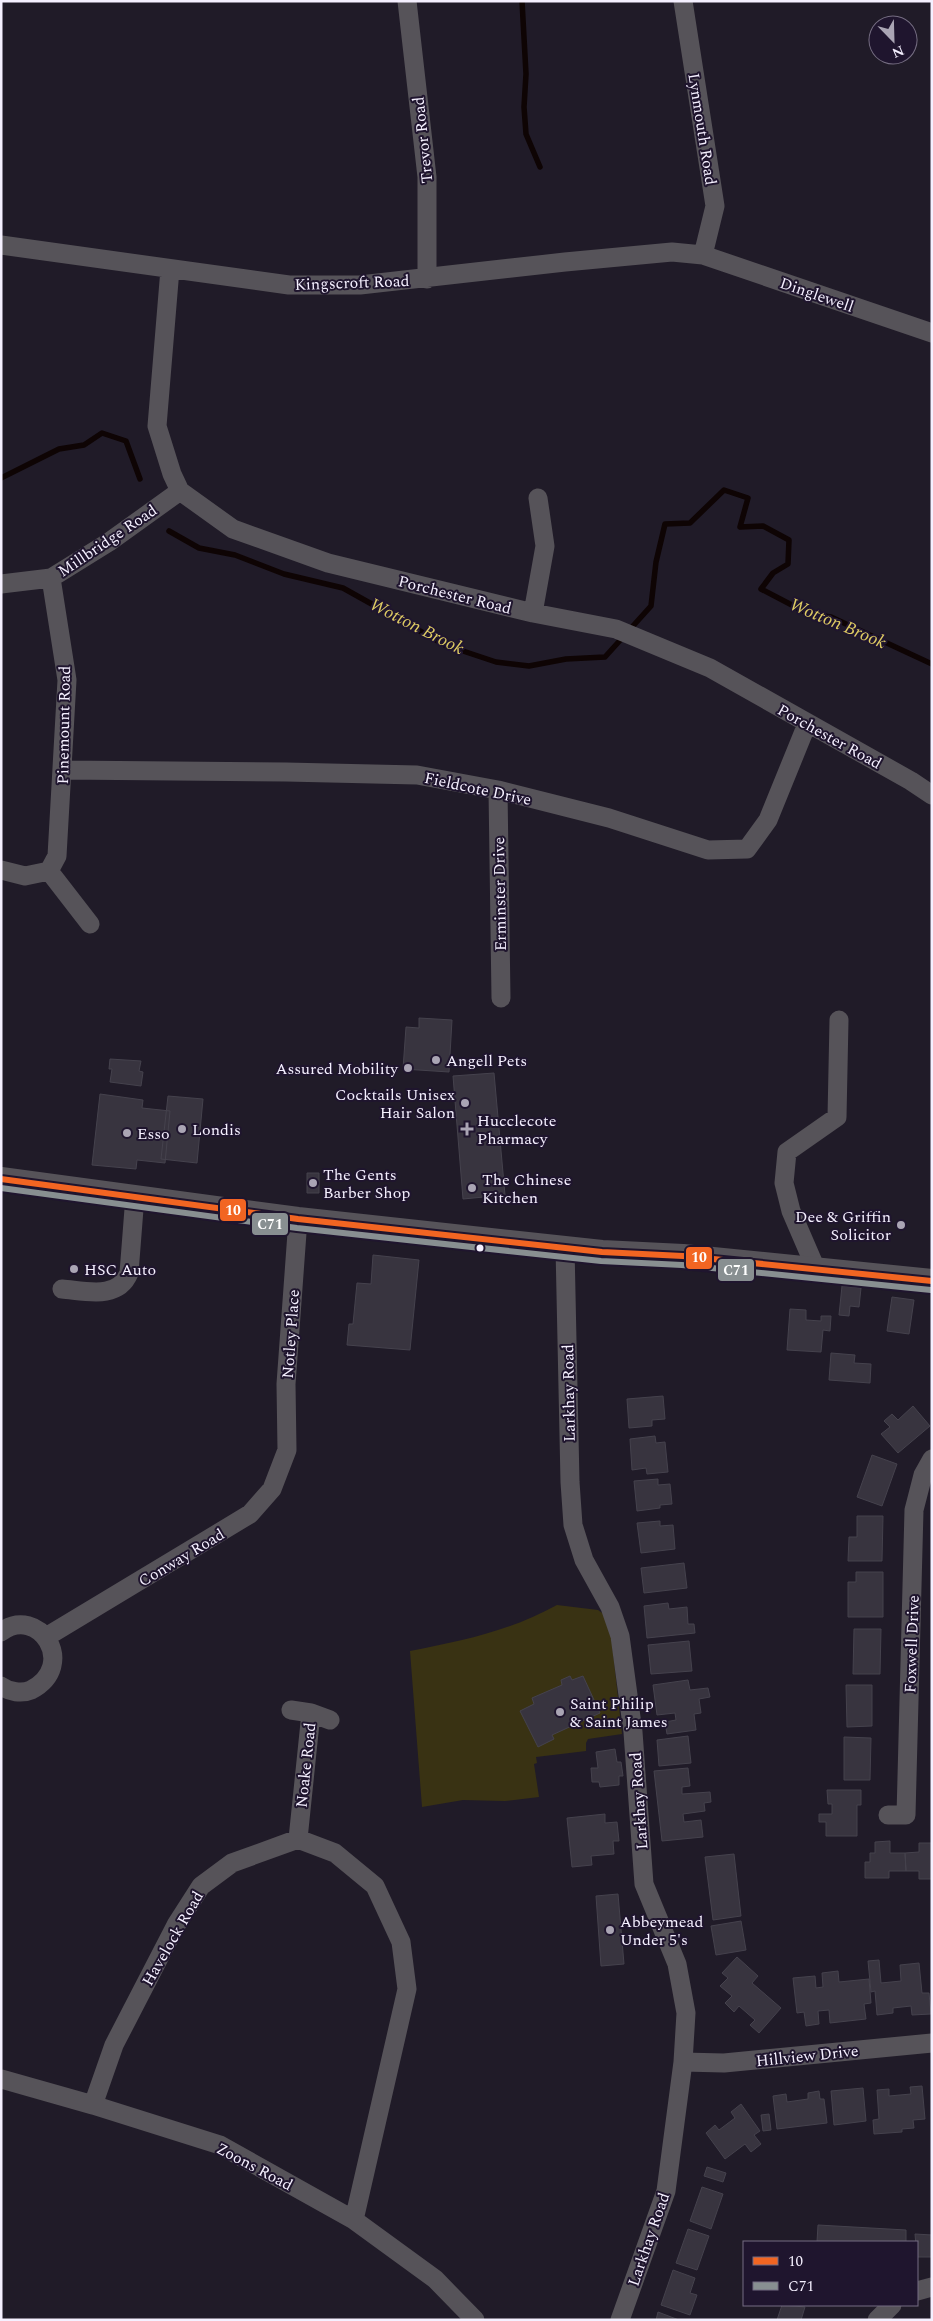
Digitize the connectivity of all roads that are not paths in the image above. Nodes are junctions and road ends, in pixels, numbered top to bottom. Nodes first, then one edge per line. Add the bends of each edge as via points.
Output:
1 (407, 1) edge
2 (683, 1) edge
3 (1, 245) edge
4 (703, 255) junction
5 (170, 269) junction
6 (427, 279) junction
7 (932, 333) edge
8 (180, 491) junction
9 (538, 498) dead end
10 (51, 578) junction
11 (1, 584) edge
12 (533, 613) junction
13 (807, 724) junction
14 (63, 770) junction
15 (498, 790) junction
16 (932, 795) edge
17 (1, 870) edge
18 (49, 871) junction
19 (90, 924) dead end
20 (501, 998) dead end
21 (839, 1020) dead end
22 (1, 1179) edge
23 (135, 1196) junction
24 (298, 1219) junction
25 (565, 1247) junction
26 (816, 1269) junction
27 (932, 1281) edge
28 (62, 1290) dead end
29 (287, 1450) joint
30 (932, 1459) edge
31 (1, 1632) edge
32 (46, 1636) junction
33 (2, 1691) edge
34 (291, 1710) dead end
35 (311, 1713) junction
36 (330, 1720) dead end
37 (905, 1815) dead end
38 (298, 1839) junction
39 (932, 2043) edge
40 (683, 2062) junction
41 (1, 2079) edge
42 (93, 2105) junction
43 (354, 2220) junction
44 (932, 2287) edge
45 (918, 2291) edge
46 (891, 2306) edge
47 (475, 2320) edge
48 (620, 2320) edge
49 (877, 2320) edge

1 - 6 street, Trevor Road via 427,177
2 - 4 street, Lynmouth Road via 715,206
3 - 5 street, Kingscroft Road
4 - 6 street, Kingscroft Road via 672,252
4 - 7 street, Dinglewell
5 - 6 street, Kingscroft Road via 289,285 360,285
5 - 8 street via 158,426
8 - 10 street, Millbridge Road via 109,542
8 - 12 street, Porchester Road via 233,529 328,564
9 - 12 street via 545,546
10 - 11 street, Millbridge Road
10 - 14 street, Pinemount Road via 67,680
12 - 13 street, Porchester Road via 627,633 710,668
13 - 15 street, Fieldcote Drive via 768,820 746,849 708,850 609,818
13 - 16 street, Porchester Road
14 - 15 street, Fieldcote Drive via 417,776
14 - 18 street, Pinemount Road via 57,856
15 - 20 street, Erminster Drive
17 - 18 street via 25,876
18 - 19 street
21 - 26 street via 837,1117 787,1152 784,1183 791,1212
22 - 23 street
23 - 24 street
23 - 28 street via 126,1280 106,1292
24 - 25 street
24 - 29 street, Notley Place via 286,1384
25 - 26 street
25 - 40 street, Larkhay Road via 573,1525 584,1560 610,1607 620,1636 634,1732 644,1884 677,1964 686,2013
26 - 27 street
29 - 32 street, Conway Road via 272,1489 250,1514
30 - 37 street, Foxwell Drive via 923,1475 914,1510
31 - 32 street via 7,1627 20,1625 32,1627
32 - 33 street via 54,1658 51,1672 43,1683 28,1691
34 - 35 street
35 - 36 street, Noake Road
35 - 38 street, Noake Road
38 - 42 street, Havelock Road via 232,1863 201,1886 176,1925 114,2045
38 - 43 street via 335,1854 375,1886 401,1942 407,1989
39 - 40 street, Hillview Drive via 724,2063
40 - 48 street, Larkhay Road via 666,2191
41 - 42 street, Zoons Road
42 - 43 street, Zoons Road via 220,2145
43 - 47 street, Zoons Road via 435,2279
44 - 45 street
46 - 49 street

